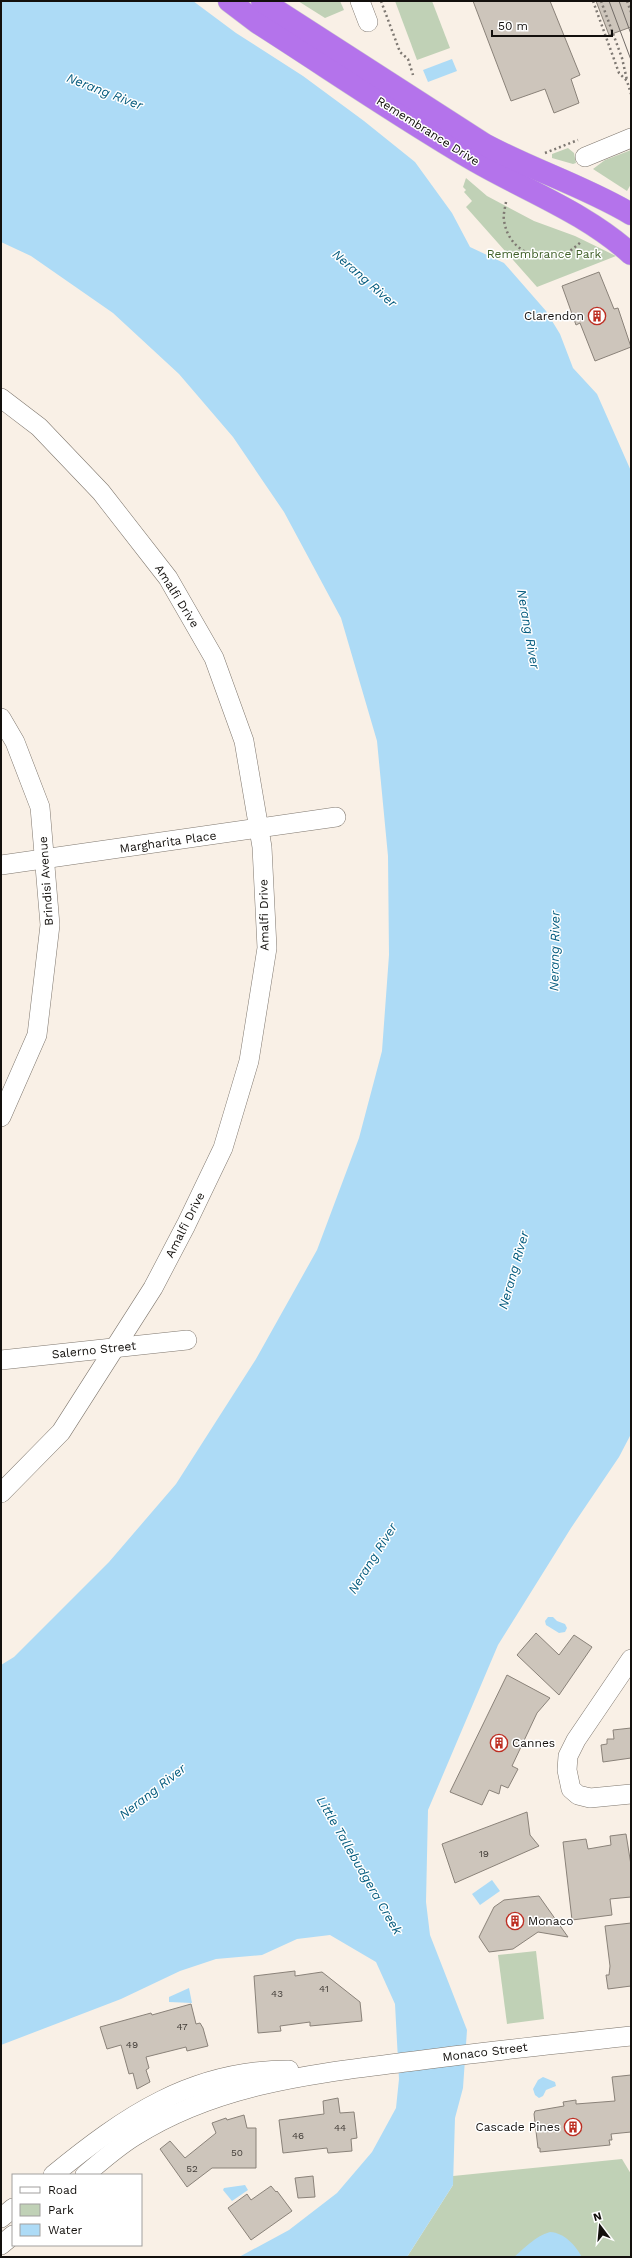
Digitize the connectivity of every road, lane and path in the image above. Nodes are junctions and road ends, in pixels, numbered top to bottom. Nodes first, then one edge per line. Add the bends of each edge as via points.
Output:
1 (229, 1) edge
2 (262, 1) edge
3 (360, 1) edge
4 (381, 1) edge
5 (593, 1) edge
6 (601, 1) edge
7 (627, 1) edge
8 (631, 12) edge
9 (368, 22) dead end
10 (414, 80) dead end
11 (627, 81) junction
12 (631, 94) edge
13 (631, 138) edge
14 (584, 148) joint
15 (543, 154) dead end
16 (506, 202) dead end
17 (631, 214) edge
18 (581, 242) dead end
19 (631, 254) edge
20 (1, 398) edge
21 (1, 718) edge
22 (336, 818) dead end
23 (259, 829) junction
24 (45, 859) junction
25 (1, 865) edge
26 (1, 1117) edge
27 (187, 1340) dead end
28 (116, 1348) junction
29 (1, 1360) edge
30 (1, 1493) edge
31 (631, 1659) edge
32 (631, 1794) edge
33 (631, 2036) edge
34 (339, 2070) junction
35 (54, 2174) edge
36 (86, 2174) edge
37 (12, 2209) edge
38 (1, 2218) edge
39 (12, 2236) edge
40 (1, 2245) edge

1 - 19 highway, Remembrance Drive via 258,23 440,140 498,175 574,214
2 - 17 highway, Remembrance Drive via 484,144 516,161 595,193
3 - 9 street
4 - 10 path via 400,52 408,59
5 - 11 path via 619,73
6 - 11 path via 622,58
7 - 8 path
11 - 12 path
13 - 14 street
14 - 15 path
16 - 18 path via 504,220 509,235 521,251 550,257 566,253
20 - 23 street, Amalfi Drive via 39,427 102,492 168,578 214,658 244,741
21 - 24 street, Brindisi Avenue via 15,742 40,807
22 - 23 street, Margharita Place
23 - 24 street, Margharita Place
23 - 28 street, Amalfi Drive via 267,948 249,1061 223,1148 153,1288
24 - 25 street, Margharita Place
24 - 26 street, Brindisi Avenue via 50,925 37,1035
27 - 28 street, Salerno Street
28 - 29 street, Salerno Street
28 - 30 street, Amalfi Drive via 61,1432
31 - 32 street via 576,1740 568,1756 567,1770 571,1789 578,1796 590,1798
33 - 34 street, Monaco Street
34 - 35 street, Monaco Street via 260,2070 210,2080 170,2096 124,2120
34 - 36 street, Monaco Street via 260,2084 218,2096 171,2116 134,2136
37 - 38 street
39 - 40 street

